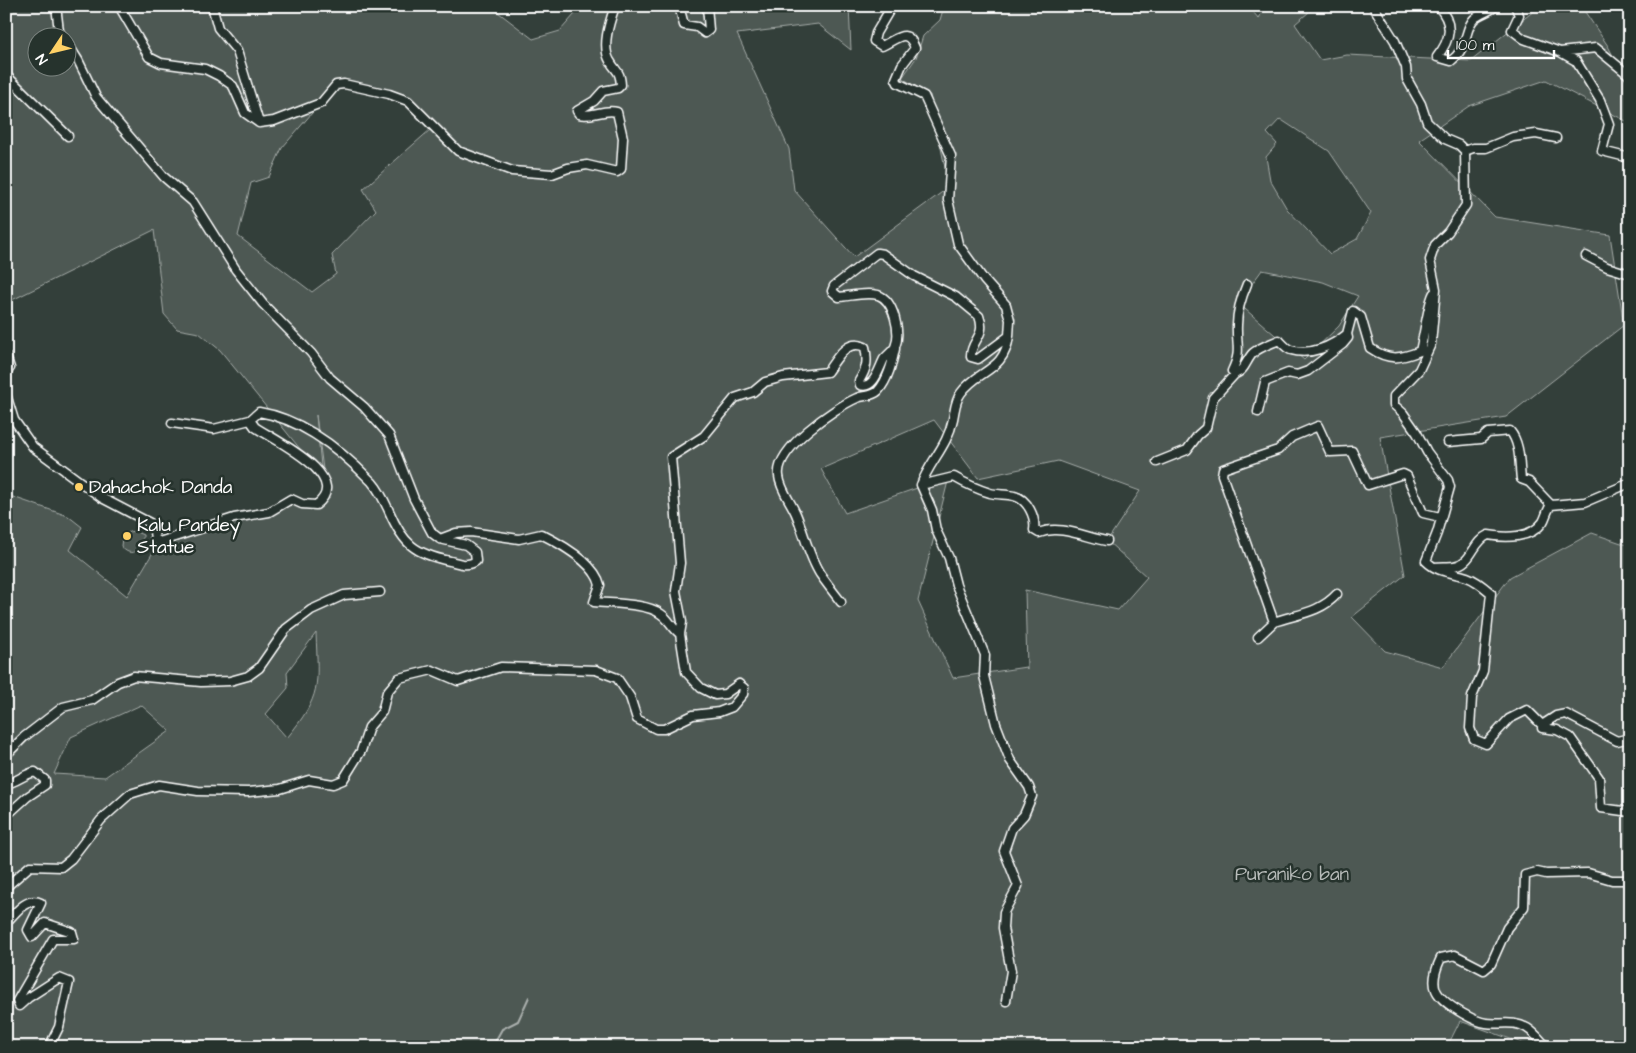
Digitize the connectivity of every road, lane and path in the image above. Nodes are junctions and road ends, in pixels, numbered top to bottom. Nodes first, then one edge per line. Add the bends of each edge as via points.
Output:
1 (56, 6) edge
2 (120, 6) edge
3 (212, 6) edge
4 (616, 6) edge
5 (679, 6) edge
6 (707, 6) edge
7 (892, 6) edge
8 (1373, 6) edge
9 (1438, 6) edge
10 (1496, 6) edge
11 (1515, 6) edge
12 (60, 28) edge
13 (1560, 52) junction
14 (78, 60) edge
15 (6, 75) edge
16 (1630, 76) edge
17 (260, 123) junction
18 (68, 136) dead end
19 (1556, 138) dead end
20 (1465, 151) junction
21 (1630, 158) edge
22 (1586, 256) dead end
23 (1630, 274) edge
24 (1247, 284) dead end
25 (1436, 292) junction
26 (1347, 334) junction
27 (1009, 336) junction
28 (895, 347) junction
29 (6, 356) edge
30 (6, 371) edge
31 (1235, 374) junction
32 (6, 394) edge
33 (1258, 412) dead end
34 (250, 420) junction
35 (172, 423) dead end
36 (1448, 442) dead end
37 (1157, 462) dead end
38 (1630, 483) edge
39 (922, 485) junction
40 (1551, 505) junction
41 (1440, 517) junction
42 (440, 539) junction
43 (1108, 541) dead end
44 (1432, 567) junction
45 (380, 592) dead end
46 (1337, 594) dead end
47 (841, 602) dead end
48 (1274, 622) junction
49 (680, 634) junction
50 (1258, 637) dead end
51 (1542, 725) junction
52 (1630, 738) edge
53 (6, 755) edge
54 (6, 784) edge
55 (1630, 812) edge
56 (6, 816) edge
57 (1630, 880) edge
58 (6, 887) edge
59 (6, 923) edge
60 (1006, 1001) dead end
61 (49, 1047) edge
62 (1547, 1047) edge

1 - 12 street
2 - 17 street via 149,57 161,63 205,69 219,76 233,86 245,113
3 - 17 street via 218,28 237,51
4 - 17 street via 610,19 607,48 610,61 620,74 621,85 598,94 594,101 577,111 584,116 611,110 617,112 623,138 617,172 587,166 552,174 512,171 458,151 408,101 344,84 336,85 321,103
5 - 6 street via 684,25 697,27 705,33 709,30
7 - 27 street via 874,41 882,46 899,36 913,42 915,48 896,79 924,96 948,145 951,156 948,200 958,244 1006,305 1010,320
8 - 20 street via 1399,50 1407,79 1427,122 1445,139
9 - 10 street via 1450,26 1443,50 1437,57 1451,61 1466,43 1474,19
11 - 13 street via 1519,15 1512,30 1524,39
13 - 16 street via 1596,48
13 - 21 street via 1576,61 1600,100 1609,124 1602,150
14 - 42 street via 96,97 164,177 193,202 236,270 263,304 311,353 330,378 364,407 389,435 414,499 432,533
15 - 18 street
19 - 20 street via 1536,134 1513,137 1486,148
20 - 25 street via 1466,204 1448,232 1435,245 1430,260
22 - 23 street
24 - 31 street via 1238,303 1238,357 1232,371
25 - 26 street via 1432,293 1420,351 1400,359 1379,354 1370,348 1361,317 1353,310
25 - 41 street via 1431,344 1419,370 1394,396 1394,405 1448,480 1450,487
26 - 31 street via 1324,349 1308,351 1290,350 1279,340 1251,355 1242,371
26 - 33 street via 1343,344 1308,371 1297,375 1288,373 1265,382
27 - 28 street via 978,359 971,357 982,332 979,316 956,296 914,276 877,253 834,286 832,291 839,297 866,294 884,298 897,325
27 - 39 street via 1004,355 997,365 960,394 943,449
28 - 47 street via 892,364 878,391 858,398 807,430 781,460 779,467 781,484 814,562
28 - 49 street via 875,378 863,386 858,381 868,362 865,347 852,344 826,372 783,376 765,382 753,392 735,398 704,436 671,457 680,563 676,592 682,622
29 - 30 street via 10,368
31 - 37 street via 1213,398 1206,428 1187,450
32 - 34 street via 14,420 33,447 102,498 150,522 158,542 234,518 269,512 291,499 316,505 322,501 326,493 325,480 317,468 255,427
34 - 35 street via 214,429
34 - 42 street via 260,412 273,414 324,441 373,483 399,531 424,555 463,564 476,561 475,552 466,545
36 - 40 street via 1481,440 1488,433 1510,431 1516,437 1521,479 1529,482
38 - 40 street via 1585,502
39 - 43 street via 954,477 970,486 1016,496 1032,511 1036,521 1034,530 1039,533 1046,530 1080,533
39 - 60 street via 956,584 985,655 984,676 996,724 1010,760 1032,796 1012,828 1004,850 1018,886 1004,912 1003,928 1011,971
40 - 44 street via 1535,530 1505,538 1488,534 1476,544 1471,556 1463,563
41 - 44 street via 1426,561
41 - 48 street via 1423,512 1407,476 1402,474 1368,486 1352,452 1330,452 1318,426 1292,437 1278,450 1223,469 1234,514
42 - 49 street via 471,532 519,538 541,534 578,557 592,572 600,585 594,602 647,607 662,614 672,629
44 - 51 street via 1468,577 1492,593 1483,671 1472,697 1470,728 1474,739 1486,744 1509,719 1527,710
45 - 53 street via 344,595 311,610 286,629 259,668 248,676 230,681 201,682 134,676 118,682 92,700 63,707
46 - 48 street via 1328,604
48 - 50 street
49 - 58 street via 686,672 702,688 716,695 725,694 739,684 744,688 732,707 693,716 656,730 636,719 630,697 616,678 596,670 501,667 458,681 432,670 416,673 399,678 387,692 382,712 369,727 343,780 333,784 309,780 280,789 248,792 198,791 159,785 130,794 101,820 71,859 60,868 30,866
51 - 52 street via 1566,714 1617,741
51 - 55 street via 1542,728 1557,730 1570,737 1599,778 1602,808
54 - 56 street via 36,772 45,780 45,785
57 - 62 street via 1612,880 1588,873 1525,874 1524,907 1507,928 1491,964 1484,970 1455,955 1441,958 1435,970 1434,986 1438,996 1475,1021 1487,1024 1505,1022 1527,1028
59 - 61 street via 30,901 36,900 41,903 28,930 32,937 45,923 72,932 74,939 53,939 17,1001 19,1006 59,978 69,982 58,1027

